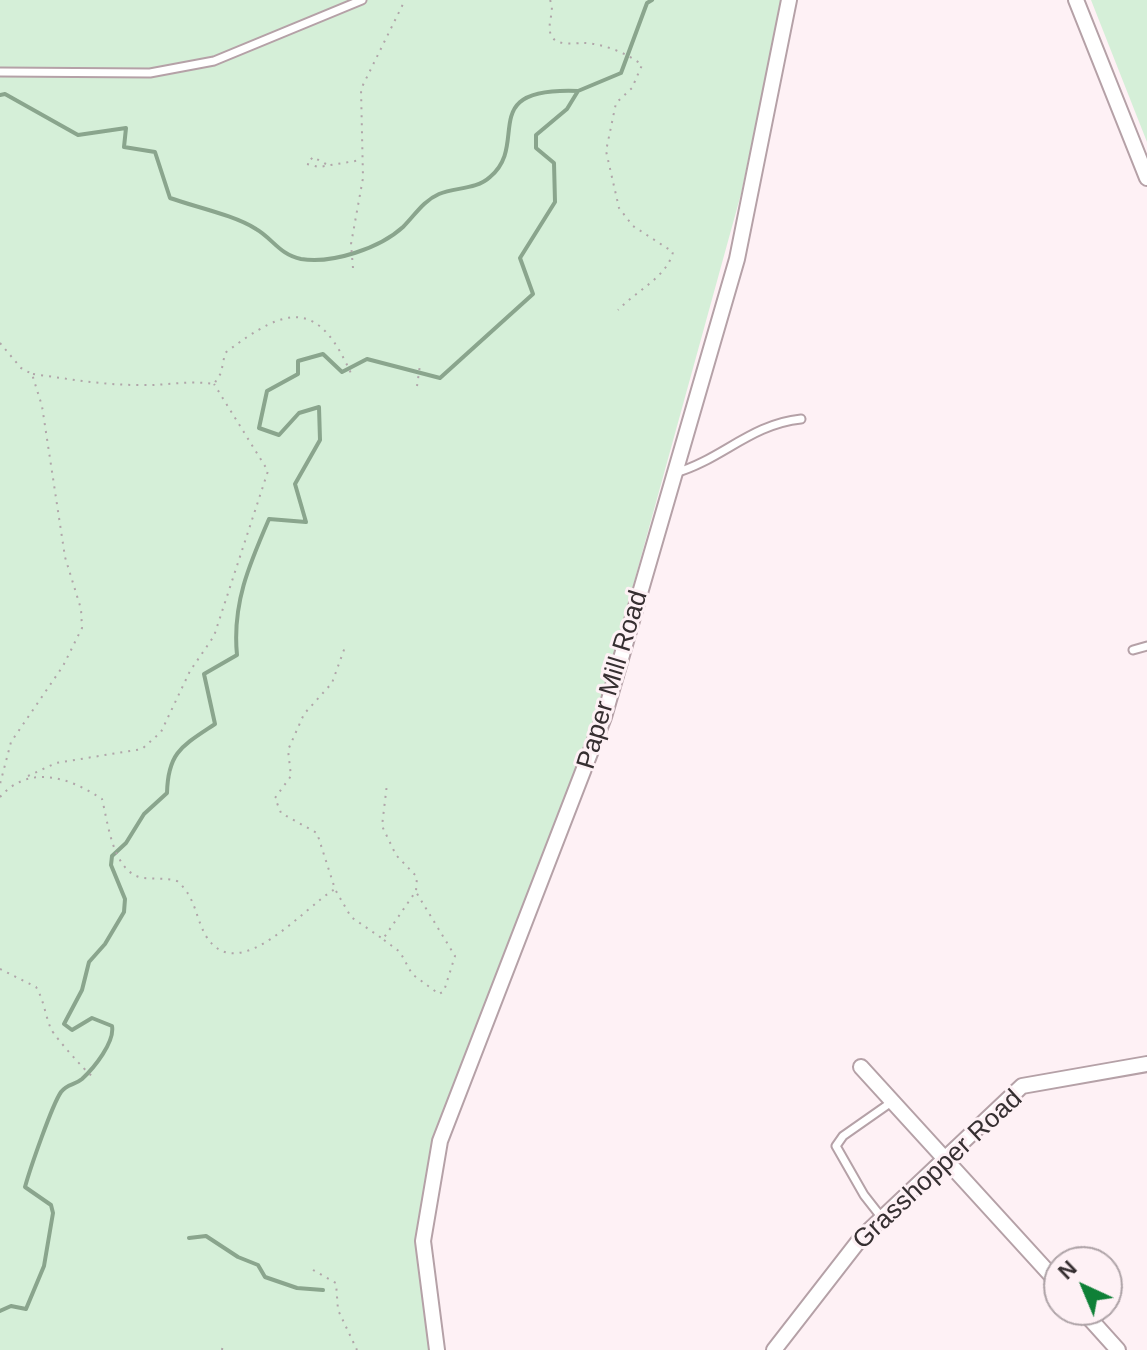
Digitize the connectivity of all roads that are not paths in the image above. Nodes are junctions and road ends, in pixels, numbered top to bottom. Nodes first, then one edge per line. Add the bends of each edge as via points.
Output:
1 (362, 0) edge
2 (789, 0) edge
3 (1076, 0) edge
4 (0, 72) edge
5 (1147, 178) edge
6 (801, 419) dead end
7 (675, 473) junction
8 (1147, 646) edge
9 (1133, 650) dead end
10 (1147, 1064) edge
11 (861, 1067) dead end
12 (893, 1101) junction
13 (946, 1156) junction
14 (882, 1218) junction
15 (1043, 1266) edge
16 (1096, 1326) edge
17 (437, 1350) edge
18 (774, 1350) edge
19 (1118, 1350) edge

1 - 4 lane via 214,61 150,73
2 - 7 street, Paper Mill Road via 737,259
3 - 5 street
6 - 7 lane via 752,431 700,464
7 - 17 street, Paper Mill Road via 591,756 440,1141 423,1241
8 - 9 lane
10 - 13 street, Grasshopper Road via 1022,1086
11 - 12 street
12 - 13 street
12 - 14 lane via 836,1146
13 - 14 street, Grasshopper Road
13 - 15 street
14 - 18 street, Grasshopper Road
16 - 19 street

